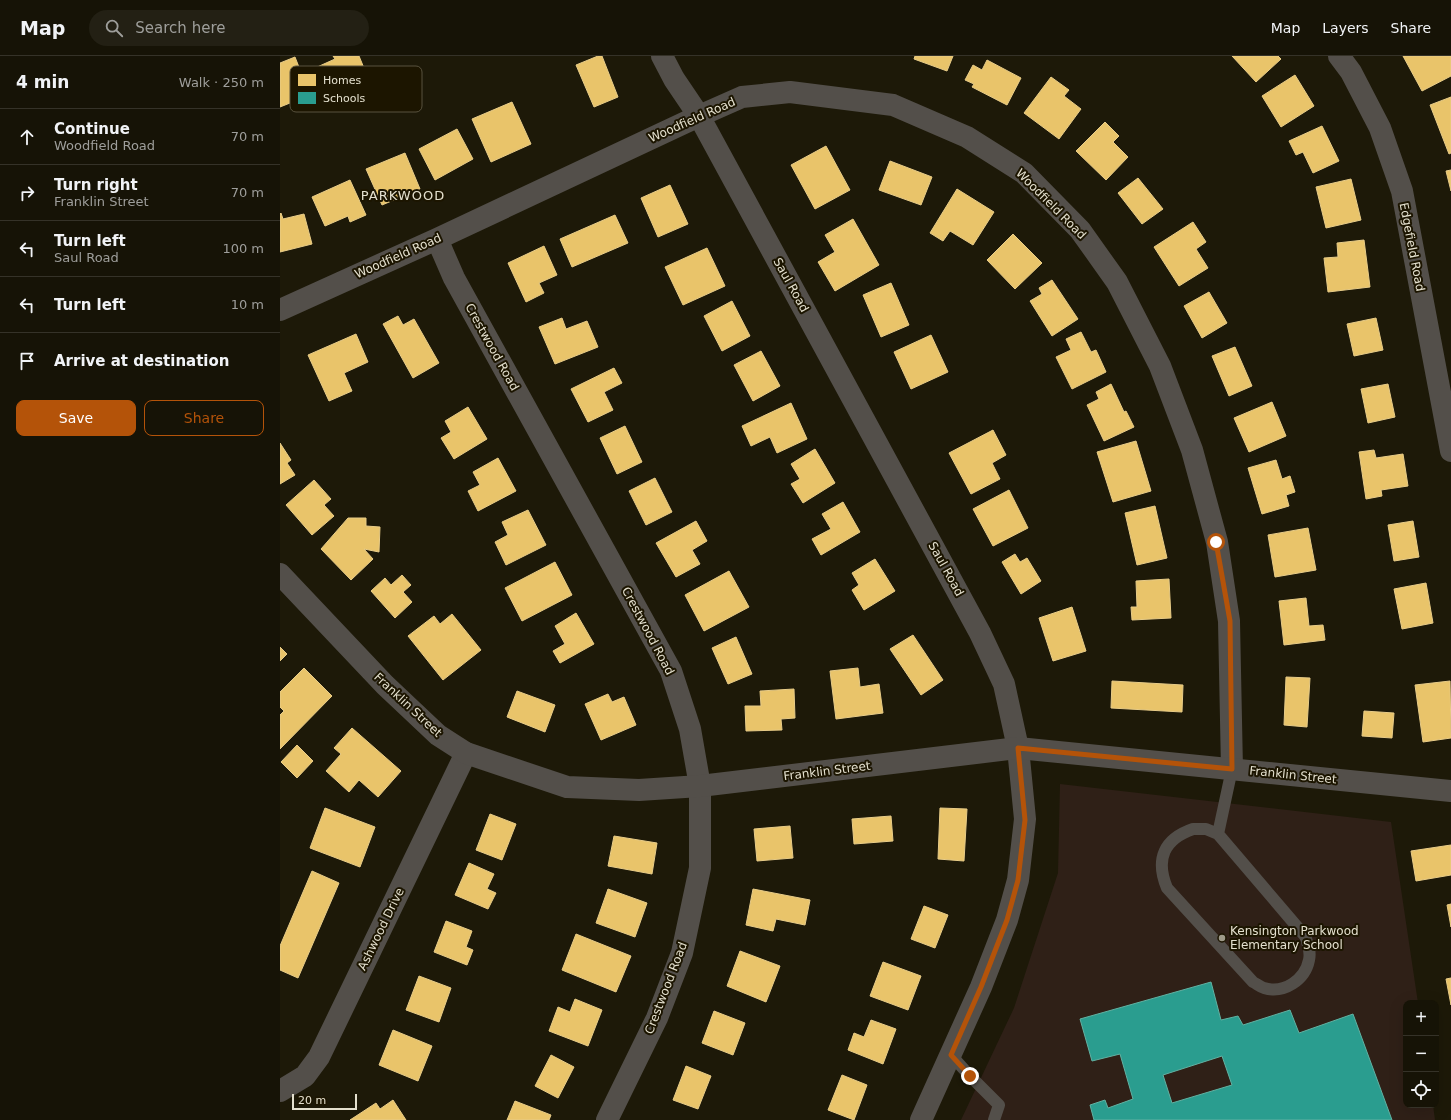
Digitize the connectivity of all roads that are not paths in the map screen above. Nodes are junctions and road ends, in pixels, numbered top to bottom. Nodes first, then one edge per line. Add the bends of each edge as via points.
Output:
1 (662, 56) edge
2 (1339, 56) edge
3 (699, 116) junction
4 (437, 239) junction
5 (280, 310) edge
6 (1451, 451) edge
7 (280, 574) edge
8 (1018, 748) junction
9 (466, 753) junction
10 (1232, 769) junction
11 (700, 786) junction
12 (1451, 791) edge
13 (1218, 834) junction
14 (951, 1055) junction
15 (280, 1091) edge
16 (608, 1120) edge
17 (921, 1120) edge
18 (994, 1120) edge

1 - 3 street, Saul Road
2 - 6 street, Edgefield Road via 1351,72 1380,128 1402,191
3 - 4 street, Woodfield Road
3 - 8 street, Saul Road via 980,633 1004,684
3 - 10 street, Woodfield Road via 742,97 790,92 893,105 967,137 1024,173 1080,230 1117,282 1160,366 1192,450 1216,542 1230,621
4 - 5 street, Woodfield Road
4 - 11 street, Crestwood Road via 454,278 671,670 690,729
7 - 9 street, Franklin Street via 384,685 438,735
8 - 10 street, Franklin Street
8 - 11 street, Franklin Street
8 - 14 street, Saul Road via 1025,820 1018,880 1007,920
9 - 11 street, Franklin Street via 567,787 639,790
9 - 15 street, Ashwood Drive via 319,1057 305,1076
10 - 12 street, Franklin Street
10 - 13 lane
11 - 16 street, Crestwood Road via 700,868 682,953 657,1018
13 - 13 lane via 1206,830 1193,830 1171,841 1165,852 1162,876 1168,888 1253,982 1264,988 1276,990 1288,987 1306,971 1310,959 1305,936
14 - 17 street, Saul Road
14 - 18 lane via 999,1105

